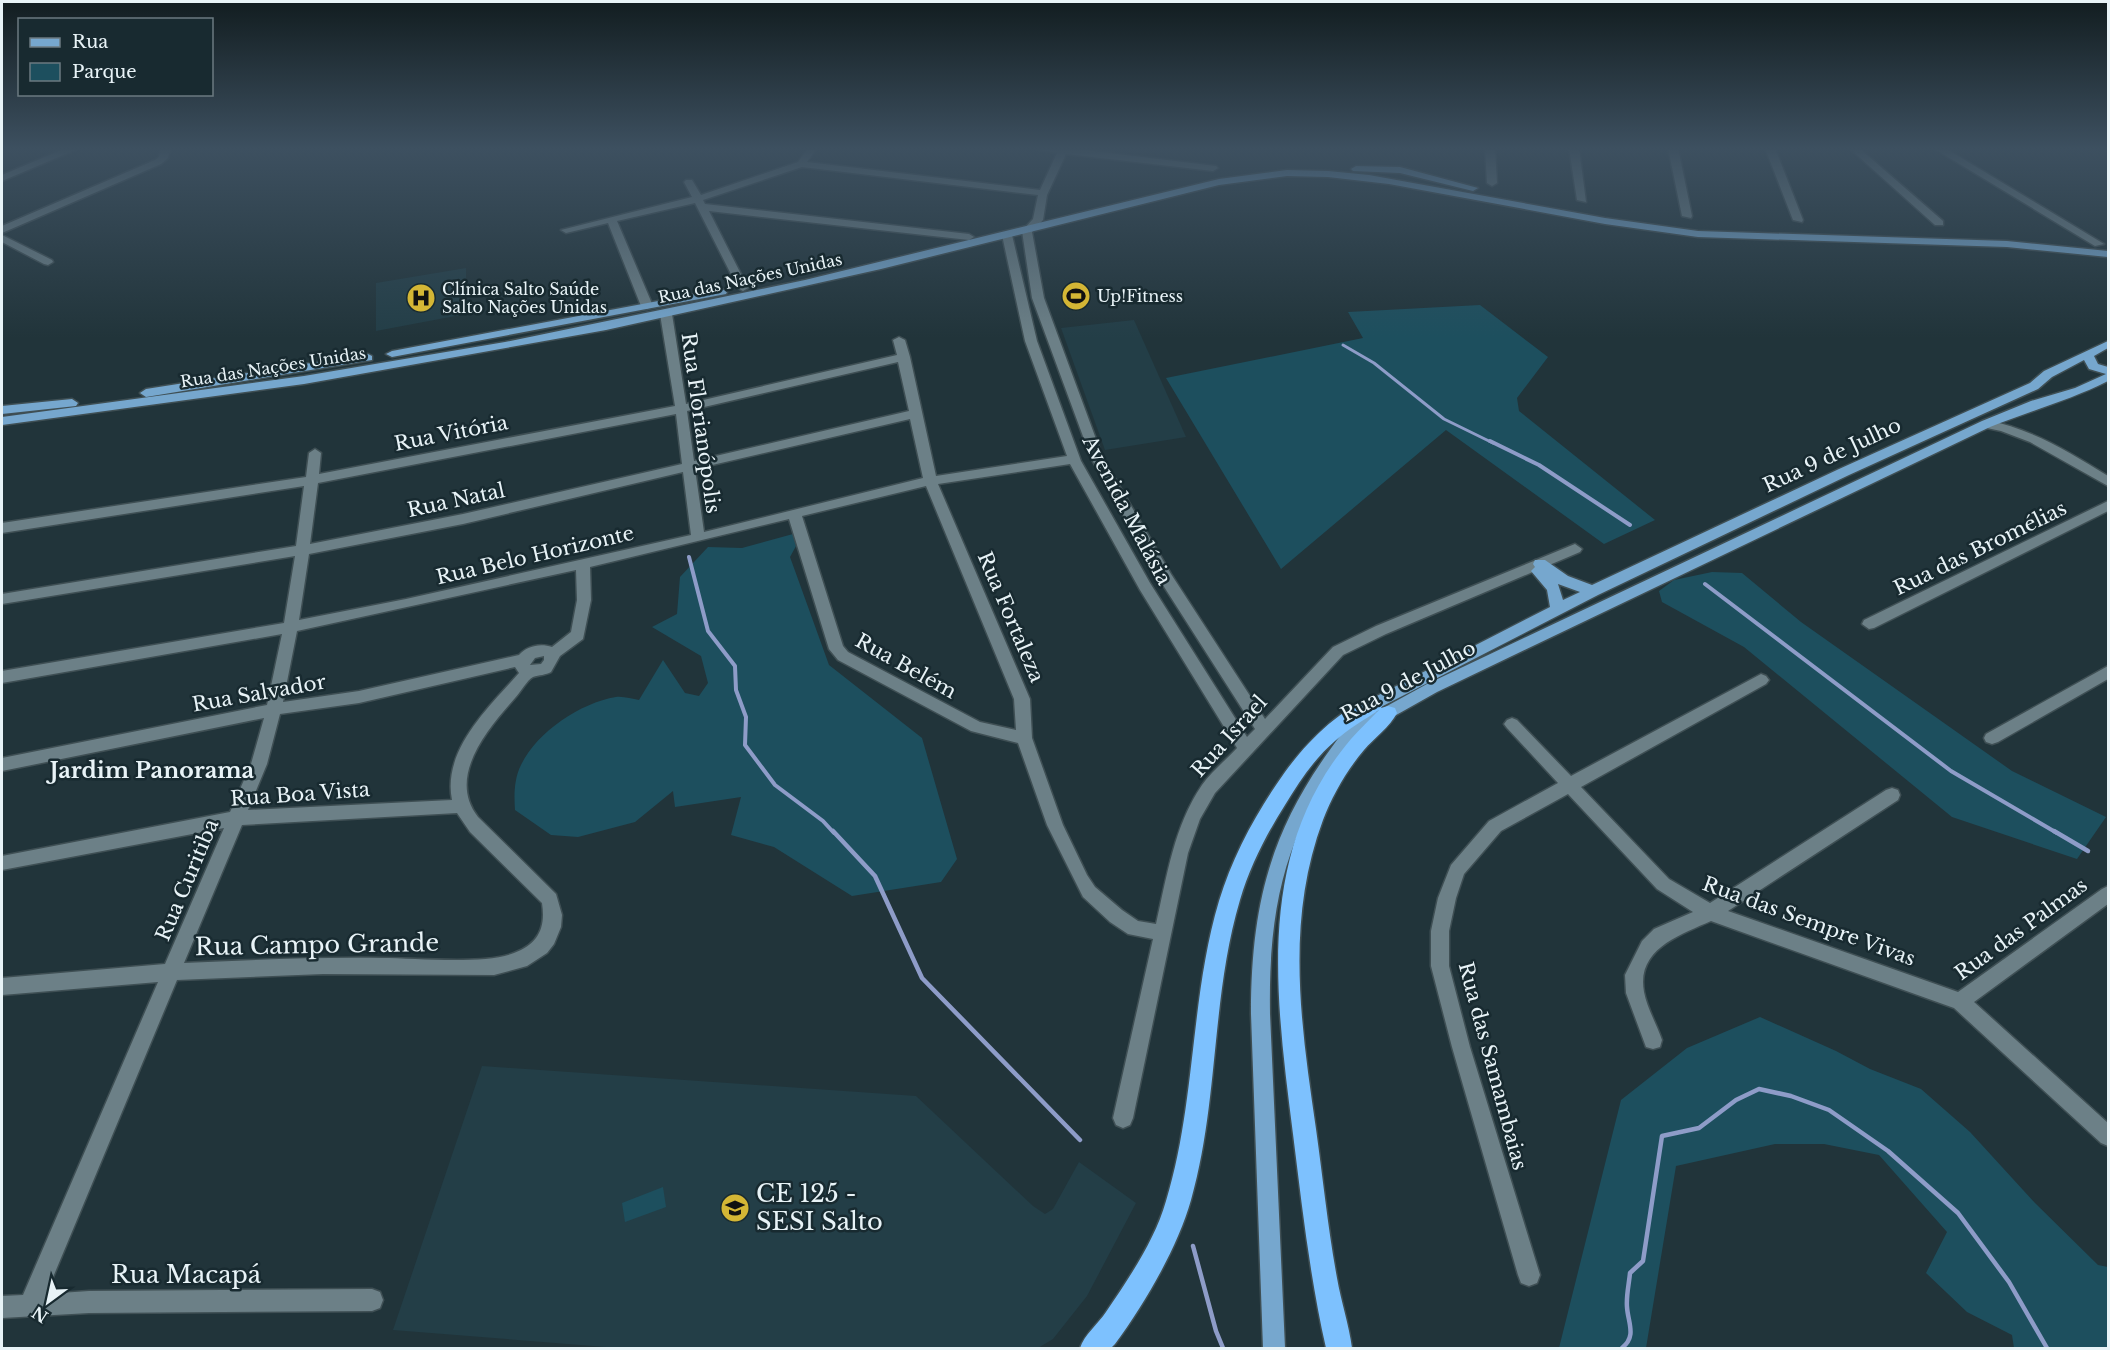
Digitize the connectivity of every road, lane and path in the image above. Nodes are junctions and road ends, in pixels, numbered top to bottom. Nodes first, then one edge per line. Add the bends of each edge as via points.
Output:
1 (45, 211) edge
2 (659, 211) edge
3 (704, 211) edge
4 (763, 211) edge
5 (1038, 211) edge
6 (1073, 211) edge
7 (1097, 211) edge
8 (1554, 211) edge
9 (1595, 211) edge
10 (1687, 211) edge
11 (1794, 211) edge
12 (1925, 211) edge
13 (2047, 211) edge
14 (1688, 216) dead end
15 (612, 220) junction
16 (1038, 220) junction
17 (1798, 220) dead end
18 (1939, 223) dead end
19 (1023, 228) junction
20 (2, 230) edge
21 (566, 230) dead end
22 (1007, 235) junction
23 (969, 237) junction
24 (2, 238) edge
25 (2104, 244) edge
26 (2109, 254) edge
27 (48, 262) dead end
28 (743, 288) junction
29 (647, 306) junction
30 (666, 314) junction
31 (1031, 338) junction
32 (1052, 338) junction
33 (510, 339) junction
34 (899, 340) dead end
35 (2109, 344) edge
36 (2086, 354) junction
37 (904, 357) junction
38 (2109, 371) edge
39 (2109, 377) edge
40 (105, 399) junction
41 (681, 409) junction
42 (2, 410) edge
43 (73, 413) junction
44 (914, 414) junction
45 (2, 422) edge
46 (1986, 424) junction
47 (315, 453) dead end
48 (1096, 454) junction
49 (1074, 459) junction
50 (689, 468) junction
51 (312, 480) junction
52 (930, 480) junction
53 (2109, 482) edge
54 (2109, 506) edge
55 (794, 513) junction
56 (2, 528) edge
57 (698, 538) junction
58 (1575, 549) dead end
59 (303, 550) junction
60 (583, 565) junction
61 (1537, 566) junction
62 (1169, 583) junction
63 (1146, 589) junction
64 (1593, 591) junction
65 (2, 599) edge
66 (1557, 609) junction
67 (1869, 624) dead end
68 (291, 627) junction
69 (526, 666) junction
70 (2109, 672) edge
71 (2, 677) edge
72 (1761, 680) dead end
73 (1381, 708) junction
74 (276, 709) junction
75 (1512, 724) dead end
76 (1263, 729) junction
77 (1024, 738) junction
78 (1992, 738) dead end
79 (1246, 749) junction
80 (2, 764) edge
81 (1569, 785) junction
82 (1892, 795) dead end
83 (462, 806) junction
84 (237, 818) junction
85 (2, 863) edge
86 (2109, 894) edge
87 (1710, 913) junction
88 (1162, 933) junction
89 (170, 972) junction
90 (2, 986) edge
91 (1960, 1001) junction
92 (1653, 1040) dead end
93 (1123, 1118) dead end
94 (2109, 1136) edge
95 (1529, 1275) dead end
96 (372, 1300) dead end
97 (30, 1305) junction
98 (2, 1307) edge
99 (1093, 1348) edge
100 (1274, 1348) edge
101 (1339, 1348) edge

1 - 20 street
2 - 15 street
3 - 28 street
4 - 23 street
5 - 16 street
6 - 16 main road
7 - 19 main road, Rua das Nações Unidas
8 - 26 main road, Rua das Nações Unidas via 1698,234 2007,244
9 - 25 main road via 1688,226 2013,237
10 - 14 street
11 - 17 street
12 - 18 street
13 - 25 street
15 - 21 street
15 - 29 street
16 - 19 street
19 - 22 main road, Rua das Nações Unidas
19 - 23 main road, Rua das Nações Unidas
19 - 32 street, Avenida Malásia via 1038,298
22 - 30 main road, Rua das Nações Unidas
22 - 31 street, Avenida Malásia
23 - 28 main road, Rua das Nações Unidas
24 - 27 street
28 - 29 main road, Rua das Nações Unidas
29 - 33 main road, Rua das Nações Unidas
30 - 33 main road, Rua das Nações Unidas
30 - 41 street, Rua Florianópolis
31 - 32 street via 1045,347
31 - 32 street via 1041,328
31 - 49 street, Avenida Malásia
32 - 48 street, Avenida Malásia
33 - 40 main road, Rua das Nações Unidas
33 - 43 main road, Rua das Nações Unidas via 240,390
34 - 37 street, Rua Fortaleza
35 - 36 main road, Rua 9 de Julho
36 - 38 main road via 2093,366
36 - 64 main road, Rua 9 de Julho via 2034,386
37 - 41 street, Rua Vitória
37 - 44 street, Rua Fortaleza
39 - 46 main road, Rua 9 de Julho
40 - 42 main road, Rua das Nações Unidas
40 - 43 main road via 62,410
41 - 50 street, Rua Florianópolis
41 - 51 street, Rua Vitória
43 - 45 main road, Rua das Nações Unidas
44 - 50 street, Rua Natal
44 - 52 street, Rua Fortaleza
46 - 53 street via 2028,436
46 - 73 main road, Rua 9 de Julho via 1443,683
47 - 51 street, Rua Curitiba
48 - 49 street, Rua Belo Horizonte via 1089,465 1081,466
48 - 62 street, Avenida Malásia
49 - 52 street, Rua Belo Horizonte
49 - 63 street, Avenida Malásia
50 - 57 street, Rua Florianópolis
50 - 59 street, Rua Natal
51 - 56 street, Rua Vitória
51 - 59 street, Rua Curitiba
52 - 55 street, Rua Belo Horizonte
52 - 77 street, Rua Fortaleza via 1022,699
54 - 67 street, Rua das Bromélias
55 - 57 street, Rua Belo Horizonte
55 - 77 street, Rua Belém via 836,649 843,656 976,727
57 - 60 street, Rua Belo Horizonte
58 - 61 street, Rua Israel
59 - 65 street, Rua Natal
59 - 68 street, Rua Curitiba
60 - 68 street, Rua Belo Horizonte
60 - 69 street, Rua Salvador via 579,635 551,655 544,650 536,651
61 - 64 main road
61 - 66 main road via 1554,588
61 - 76 street, Rua Israel via 1338,651
62 - 63 street via 1161,598
62 - 63 street via 1159,572 1153,572
62 - 76 street, Avenida Malásia
63 - 79 street, Avenida Malásia
64 - 66 main road, Rua 9 de Julho
66 - 73 main road, Rua 9 de Julho
68 - 71 street, Rua Belo Horizonte
68 - 74 street, Rua Curitiba
69 - 74 street, Rua Salvador
69 - 83 street via 466,750 457,782
70 - 78 street
72 - 81 street, Rua das Samambaias
73 - 99 highway via 1328,735 1302,764 1243,861 1225,918 1215,969 1197,1107 1179,1200 1148,1269
73 - 100 main road, Rua 9 de Julho via 1333,754 1306,796 1279,862 1266,909 1260,1009
73 - 101 highway via 1322,797 1312,819 1296,877 1286,949 1292,1043 1324,1277
74 - 80 street, Rua Salvador
74 - 84 street, Rua Curitiba
75 - 81 street, Rua das Sempre Vivas
76 - 79 street, Rua Israel
77 - 88 street, Rua Fortaleza via 1064,846 1089,892 1134,928
79 - 88 street, Rua Israel via 1209,788 1192,817
81 - 87 street, Rua das Sempre Vivas via 1663,884
81 - 95 street, Rua das Samambaias via 1495,826 1478,844 1457,870 1440,931 1440,966 1449,1002
82 - 87 street
83 - 84 street, Rua Boa Vista
83 - 89 street, Rua Campo Grande via 496,847 550,900 555,914 550,935 534,955 516,964 494,967 323,966
84 - 85 street, Rua Boa Vista
84 - 89 street, Rua Curitiba
86 - 91 street, Rua das Palmas
87 - 91 street, Rua das Sempre Vivas
87 - 92 street via 1660,935 1637,966 1635,993
88 - 93 street, Rua Israel
89 - 90 street, Rua Campo Grande
89 - 97 street, Rua Curitiba
91 - 94 street, Rua das Sempre Vivas
96 - 97 street, Rua Macapá
97 - 98 street, Rua Macapá

